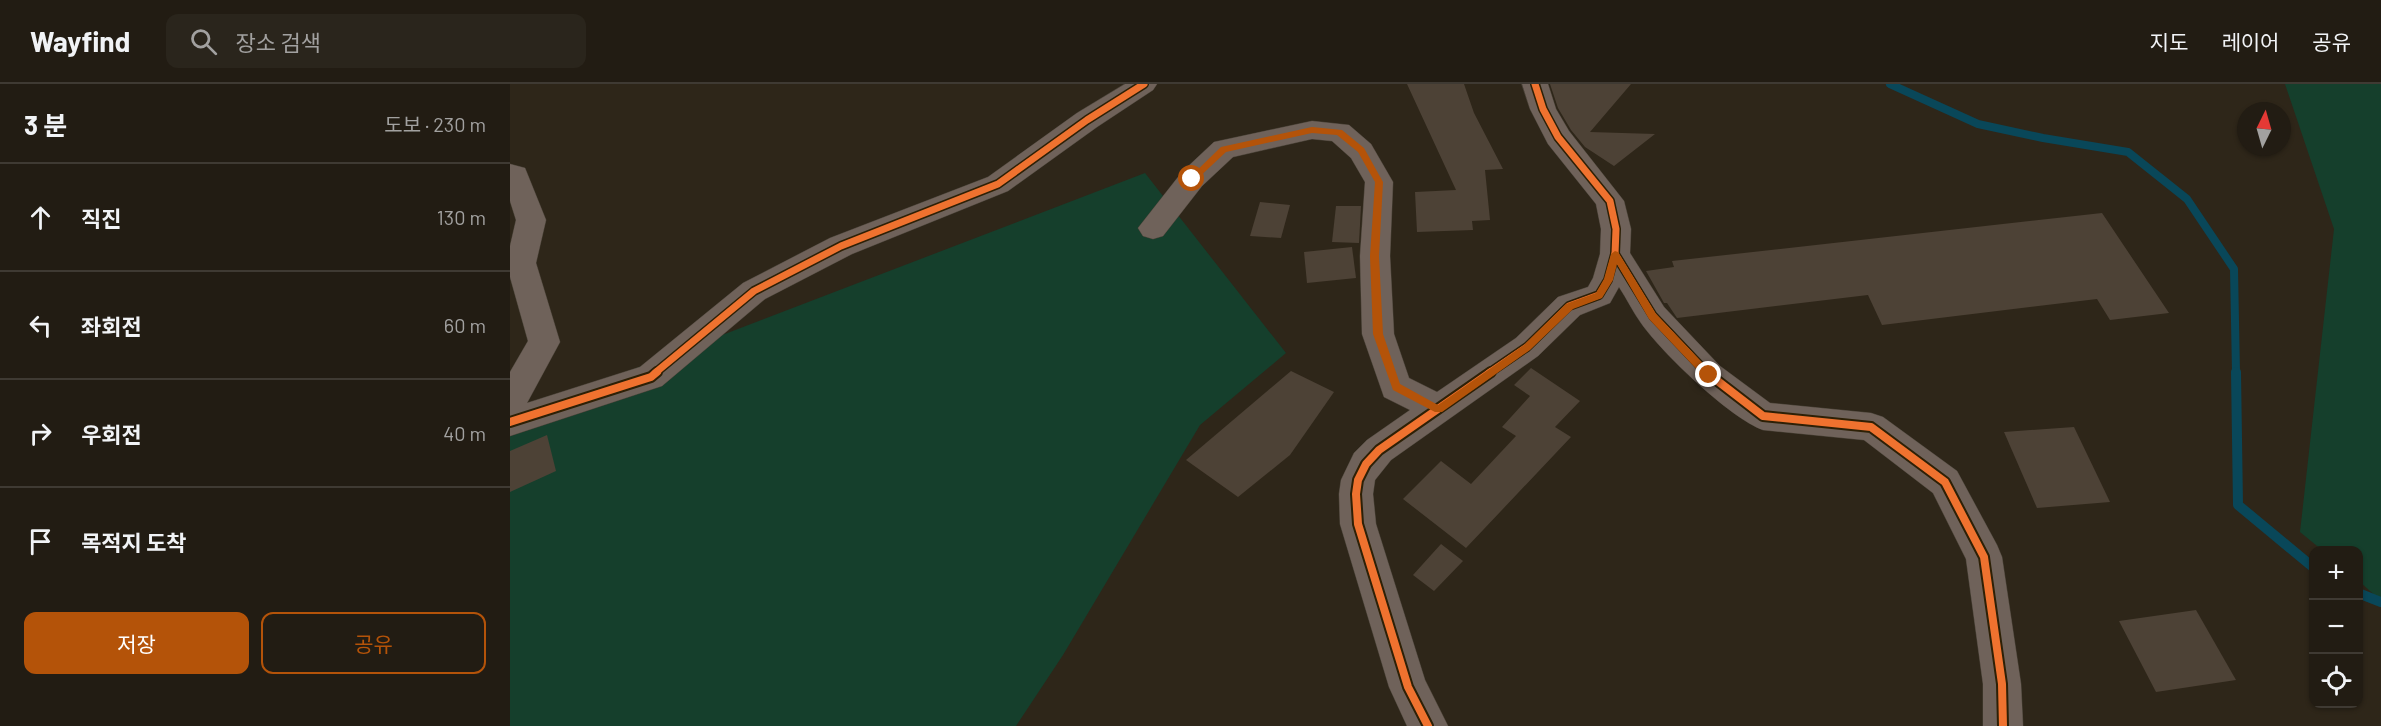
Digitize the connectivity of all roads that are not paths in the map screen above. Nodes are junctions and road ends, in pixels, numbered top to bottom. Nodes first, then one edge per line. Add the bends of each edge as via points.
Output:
1 (1144, 84) edge
2 (1534, 84) edge
3 (510, 174) edge
4 (1153, 228) dead end
5 (1615, 254) junction
6 (510, 402) edge
7 (1439, 410) junction
8 (510, 422) edge
9 (1428, 726) edge
10 (2003, 726) edge

1 - 8 street via 998,184 841,246 754,291 651,377
2 - 5 street via 1558,137 1610,201 1616,228
3 - 6 street via 515,174 531,220 521,263 544,342
4 - 7 street via 1192,179 1224,149 1312,130 1340,132 1361,150 1379,182 1375,256 1378,334 1396,387
5 - 7 street via 1599,295 1569,306 1527,347
5 - 10 street via 1653,316 1709,375 1763,416 1871,427 1944,482 1984,557 2002,684
7 - 9 street via 1379,450 1366,464 1356,494 1358,524 1401,666

